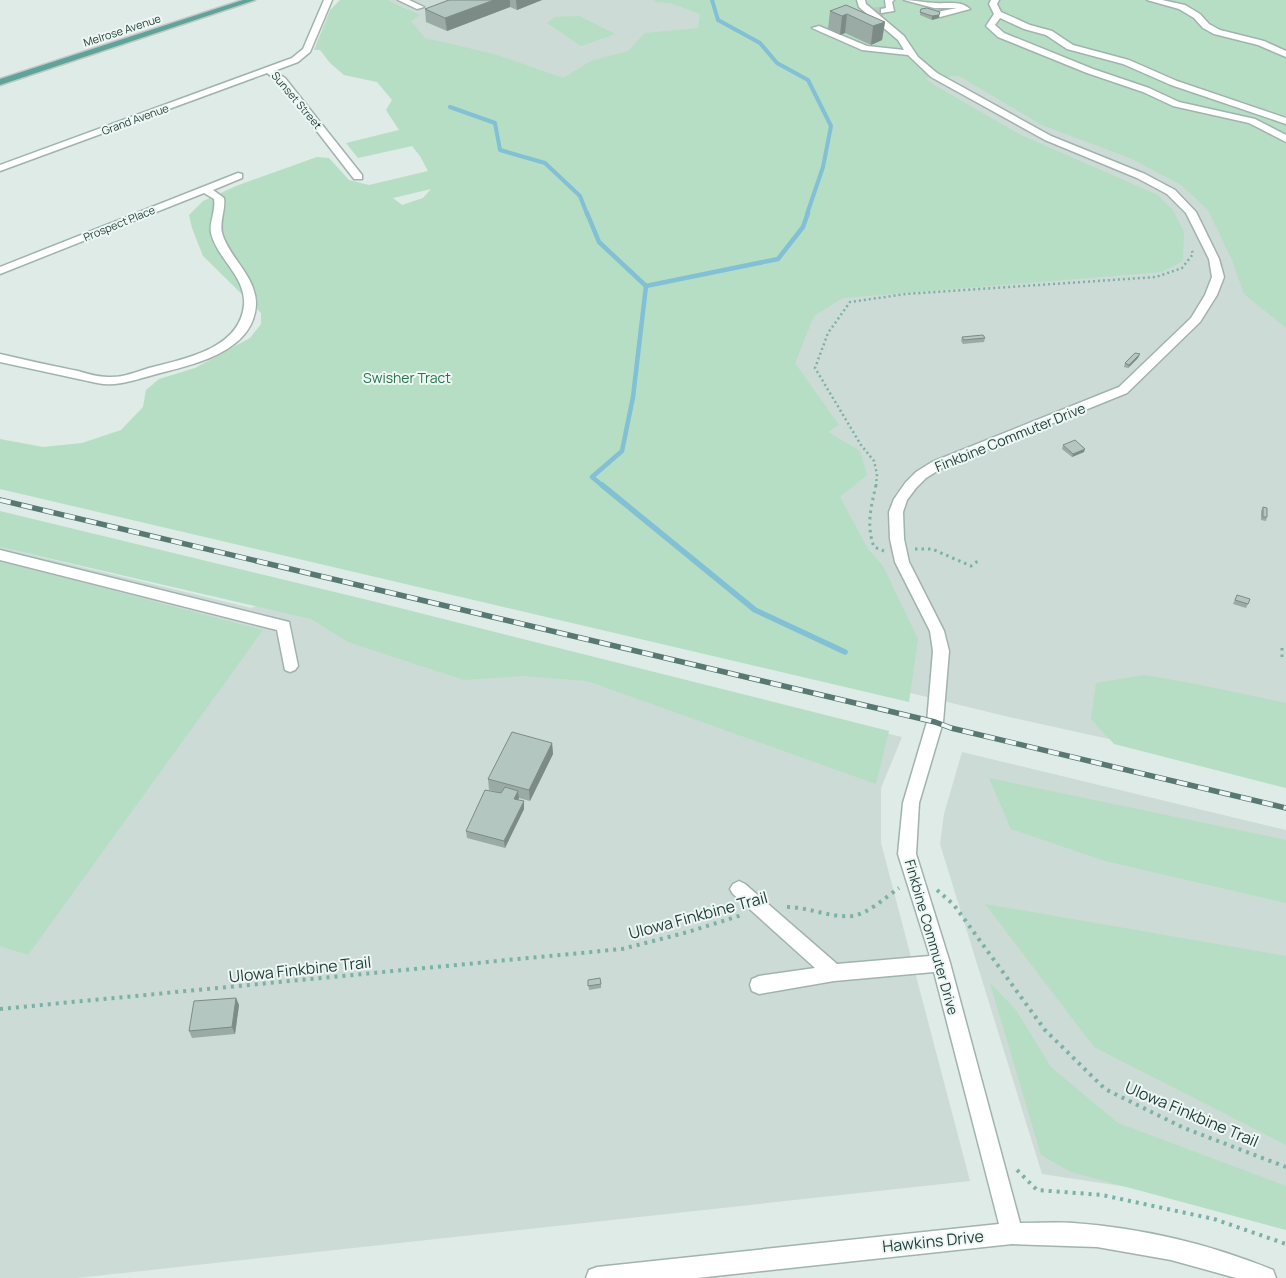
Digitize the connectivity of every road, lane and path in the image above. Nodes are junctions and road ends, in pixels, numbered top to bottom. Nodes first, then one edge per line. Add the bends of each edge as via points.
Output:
1 (251, 0) edge
2 (337, 0) edge
3 (402, 0) edge
4 (861, 0) edge
5 (890, 0) edge
6 (908, 0) edge
7 (995, 0) edge
8 (1151, 0) edge
9 (327, 3) edge
10 (420, 7) dead end
11 (884, 11) dead end
12 (940, 14) edge
13 (998, 14) junction
14 (832, 22) tunnel mouth
15 (911, 53) junction
16 (1286, 54) edge
17 (269, 71) junction
18 (0, 82) edge
19 (1286, 121) edge
20 (1286, 139) edge
21 (0, 168) edge
22 (238, 176) dead end
23 (358, 177) dead end
24 (205, 189) junction
25 (1191, 245) dead end
26 (0, 271) edge
27 (0, 358) edge
28 (905, 551) junction
29 (0, 555) edge
30 (979, 560) dead end
31 (1282, 648) dead end
32 (1282, 659) dead end
33 (290, 666) dead end
34 (917, 887) junction
35 (739, 890) dead end
36 (763, 910) junction
37 (941, 963) junction
38 (834, 973) junction
39 (760, 985) dead end
40 (0, 1009) edge
41 (1286, 1167) edge
42 (1037, 1190) dead end
43 (1012, 1233) junction
44 (1286, 1244) edge
45 (597, 1278) edge
46 (1266, 1278) edge

1 - 18 main road, Melrose Avenue
2 - 9 street, Sunset Street
3 - 10 street
4 - 15 street, Finkbine Commuter Drive via 862,5 901,38
5 - 11 street via 891,9
6 - 12 street via 966,9
7 - 13 street
8 - 16 street via 1182,6 1218,32 1261,43
9 - 17 street, Sunset Street via 305,54
13 - 19 street via 1027,28 1049,33 1070,47 1126,62 1174,83
13 - 20 street via 990,26 1000,35 1176,104 1252,122
14 - 15 street via 816,28 865,48
15 - 28 street, Finkbine Commuter Drive via 934,75 1016,121 1171,192 1191,212 1214,260 1218,277 1196,320 1123,390 1003,437 921,475 901,499 896,512 897,539
17 - 21 street, Grand Avenue
17 - 23 street, Sunset Street via 282,80
22 - 24 street, Prospect Place
24 - 26 street, Prospect Place
24 - 27 street via 219,198 221,206 214,223 218,238 243,276 249,293 249,313 242,330 220,348 191,361 108,382
25 - 28 path via 1193,254 1182,268 1156,277 906,294 850,302 828,333 815,368 875,463 868,535 874,547
28 - 30 path via 932,549 971,566
28 - 34 street, Finkbine Commuter Drive via 902,562 937,631 941,650 935,722 917,776 910,812 907,854
29 - 33 street via 284,626
31 - 32 path
34 - 36 path, UIowa Finkbine Trail via 899,888 854,916 802,907
34 - 37 street, Finkbine Commuter Drive
34 - 41 path, UIowa Finkbine Trail via 934,887 944,894 1045,1030 1105,1089 1184,1128
35 - 36 street
36 - 38 street
36 - 40 path, UIowa Finkbine Trail via 622,949
37 - 38 street
37 - 43 street, Finkbine Commuter Drive
38 - 39 street
42 - 44 path via 1102,1195 1214,1219
43 - 45 street, Hawkins Drive
43 - 46 street, Hawkins Drive via 1072,1234 1134,1242 1197,1256

